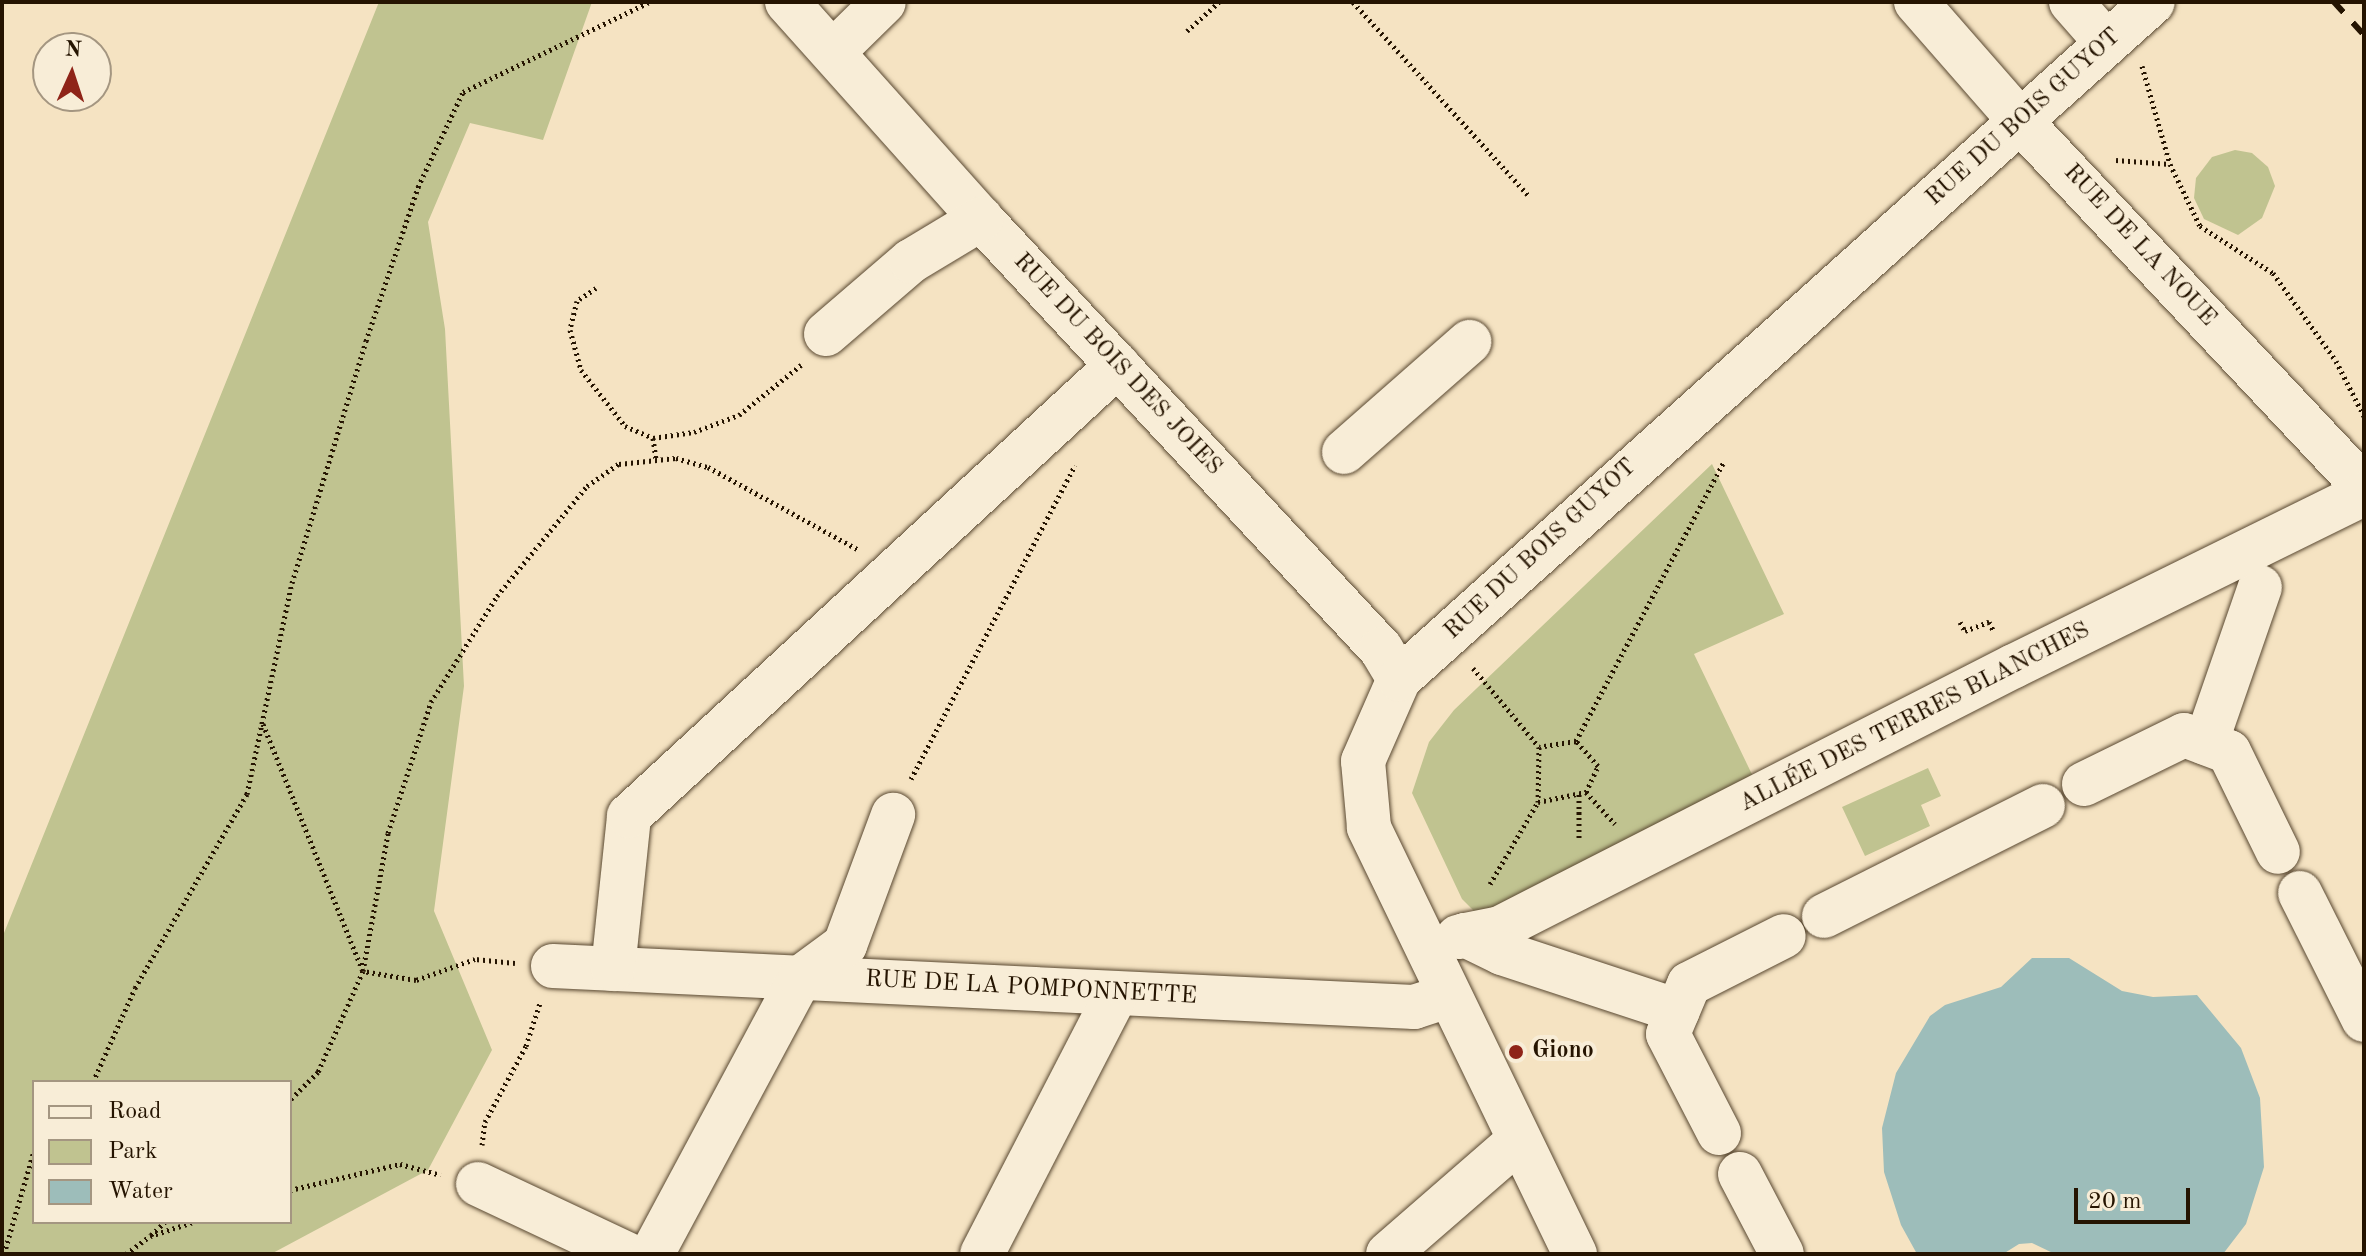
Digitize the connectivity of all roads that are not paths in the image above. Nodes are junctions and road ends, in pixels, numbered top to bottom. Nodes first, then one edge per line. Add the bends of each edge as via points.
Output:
1 (787, 2) edge
2 (884, 2) edge
3 (1916, 2) edge
4 (2071, 2) edge
5 (2153, 2) edge
6 (2123, 51) junction
7 (833, 52) junction
8 (2021, 122) junction
9 (981, 219) junction
10 (829, 332) road end
11 (1469, 342) dead end
12 (1118, 365) junction
13 (1344, 452) dead end
14 (2364, 487) edge
15 (2364, 494) edge
16 (2260, 587) dead end
17 (1399, 679) junction
18 (2206, 743) junction
19 (2084, 784) dead end
20 (2043, 806) dead end
21 (893, 815) road end
22 (2278, 852) dead end
23 (2300, 893) dead end
24 (1824, 916) dead end
25 (1784, 936) dead end
26 (1456, 939) junction
27 (553, 966) road end
28 (613, 969) junction
29 (800, 978) junction
30 (1116, 994) junction
31 (1448, 996) junction
32 (2361, 1006) edge
33 (1678, 1011) junction
34 (1719, 1133) dead end
35 (1517, 1142) junction
36 (1740, 1174) dead end
37 (478, 1184) road end
38 (627, 1254) edge
39 (652, 1254) edge
40 (982, 1254) edge
41 (1388, 1254) edge
42 (1575, 1254) edge
43 (1782, 1254) edge

1 - 7 street, RUE DU BOIS DES JOIES
2 - 7 street
3 - 8 street, RUE DE LA NOUE
4 - 6 street
5 - 6 street, RUE DU BOIS GUYOT
6 - 8 street, RUE DU BOIS GUYOT
7 - 9 street, RUE DU BOIS DES JOIES
8 - 14 street, RUE DE LA NOUE
8 - 17 street, RUE DU BOIS GUYOT via 1670,430
9 - 10 street via 911,261
9 - 12 street, RUE DU BOIS DES JOIES
11 - 13 street
12 - 17 street, RUE DU BOIS DES JOIES via 1381,649
12 - 28 street via 629,816
15 - 26 street, ALLÉE DES TERRES BLANCHES via 1500,928
16 - 18 street
17 - 26 street, RUE DU BOIS GUYOT via 1363,761 1368,816
18 - 19 street via 2184,735
18 - 22 street via 2229,752
20 - 24 street
21 - 29 street via 845,945
23 - 32 street
25 - 33 street via 1689,984
26 - 31 street, RUE DU BOIS GUYOT
26 - 33 street
27 - 28 street, RUE DE LA POMPONNETTE
28 - 29 street, RUE DE LA POMPONNETTE
29 - 30 street, RUE DE LA POMPONNETTE
29 - 39 street
30 - 31 street, RUE DE LA POMPONNETTE via 1414,1007
30 - 40 street
31 - 35 street, RUE DU BOIS GUYOT
33 - 34 street via 1668,1034
35 - 41 street
35 - 42 street, RUE DU BOIS GUYOT
36 - 43 street
37 - 38 street

